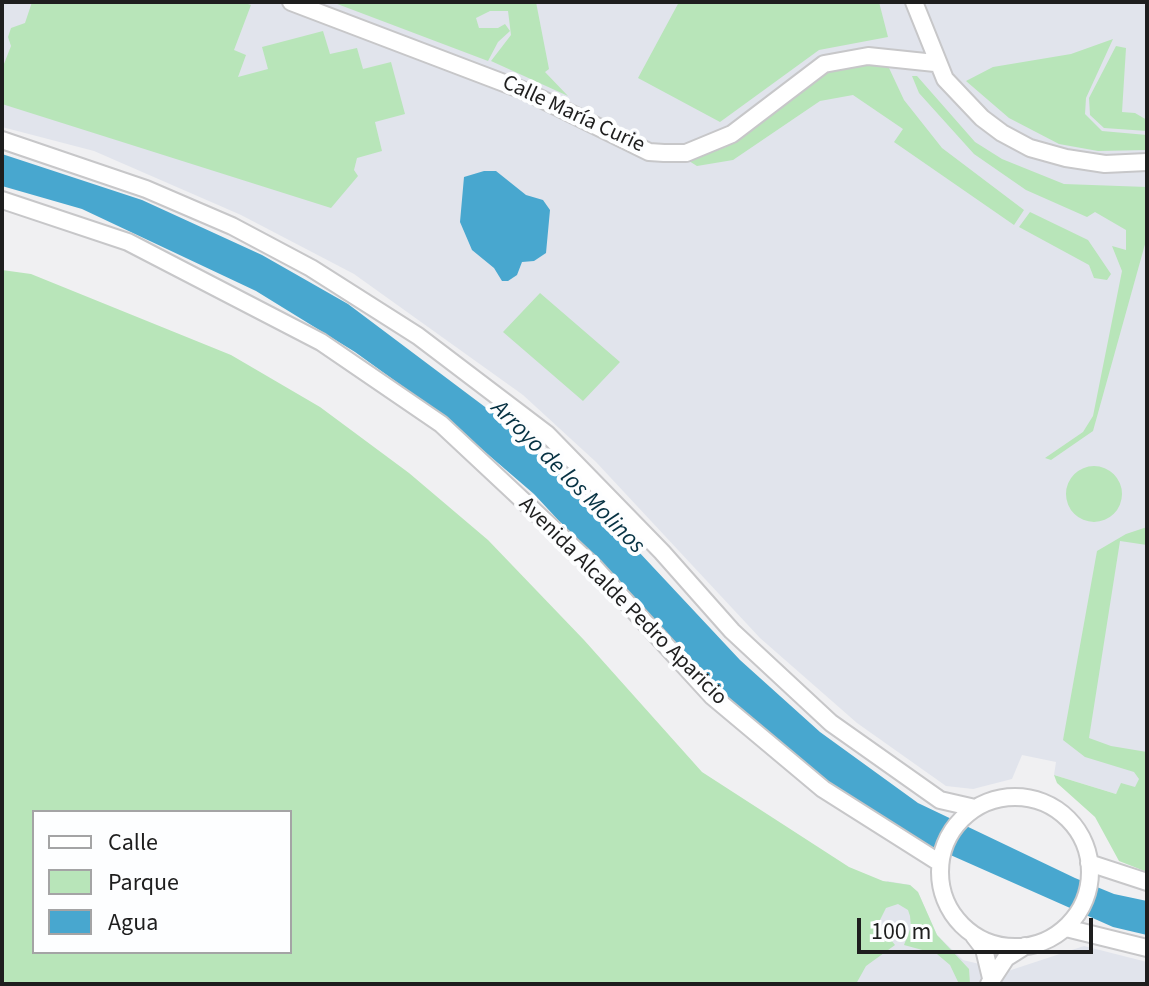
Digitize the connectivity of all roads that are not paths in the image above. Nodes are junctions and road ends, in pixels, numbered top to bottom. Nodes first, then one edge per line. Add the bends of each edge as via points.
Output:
1 (291, 2) edge
2 (914, 2) edge
3 (935, 63) junction
4 (2, 140) edge
5 (1147, 162) edge
6 (2, 200) edge
7 (975, 808) junction
8 (940, 863) junction
9 (1089, 863) junction
10 (1147, 882) edge
11 (1066, 928) junction
12 (973, 935) junction
13 (1025, 946) junction
14 (1147, 948) edge
15 (990, 981) edge

1 - 3 street, Calle María Curie via 525,91 649,152 686,153 732,134 824,64 868,56
2 - 3 street
3 - 5 street via 982,118 1030,148 1105,164
4 - 7 street via 146,189 232,226 311,268 418,336 547,434 732,631 831,723 940,800
6 - 8 street, Avenida Alcalde Pedro Aparicio via 128,242 321,342 441,424 594,567 712,696 823,789
7 - 8 street via 946,842
7 - 9 street via 996,799 1027,798 1055,808 1078,830
8 - 12 street via 947,906
9 - 10 street
9 - 11 street via 1090,885 1083,906
11 - 13 street via 1049,940
11 - 14 street
12 - 13 street via 1000,946
12 - 15 street via 984,949
13 - 15 street via 1006,958

